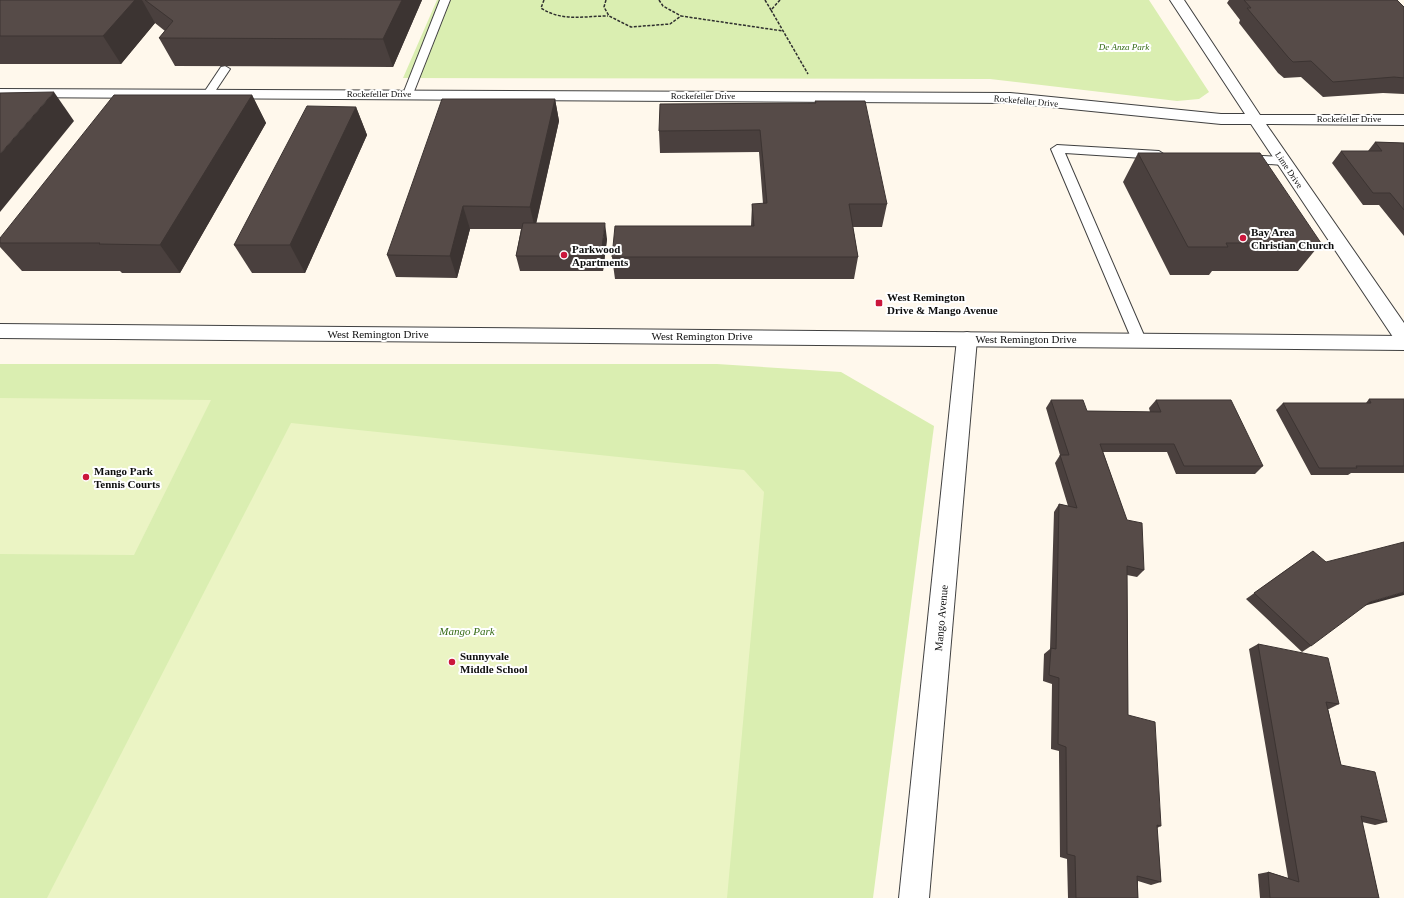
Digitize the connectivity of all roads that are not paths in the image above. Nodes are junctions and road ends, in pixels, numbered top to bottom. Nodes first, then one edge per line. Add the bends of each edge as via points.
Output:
1 (444, 0) edge
2 (1177, 0) edge
3 (225, 69) dead end
4 (0, 93) edge
5 (208, 94) junction
6 (408, 94) junction
7 (1256, 119) junction
8 (1404, 120) edge
9 (1173, 156) edge
10 (1236, 159) edge
11 (1283, 160) junction
12 (0, 331) edge
13 (1404, 338) edge
14 (968, 339) junction
15 (1139, 340) junction
16 (1404, 343) edge
17 (914, 898) edge

1 - 6 lane
2 - 7 street, Lime Drive
3 - 5 lane
4 - 5 street, Rockefeller Drive
5 - 6 street, Rockefeller Drive
6 - 7 street, Rockefeller Drive via 1010,98 1145,113
7 - 8 street, Rockefeller Drive
7 - 11 street, Lime Drive
9 - 15 lane via 1057,149
10 - 11 lane
11 - 13 street, Lime Drive
12 - 14 street, West Remington Drive
14 - 15 street, West Remington Drive
14 - 17 street, Mango Avenue
15 - 16 street, West Remington Drive

